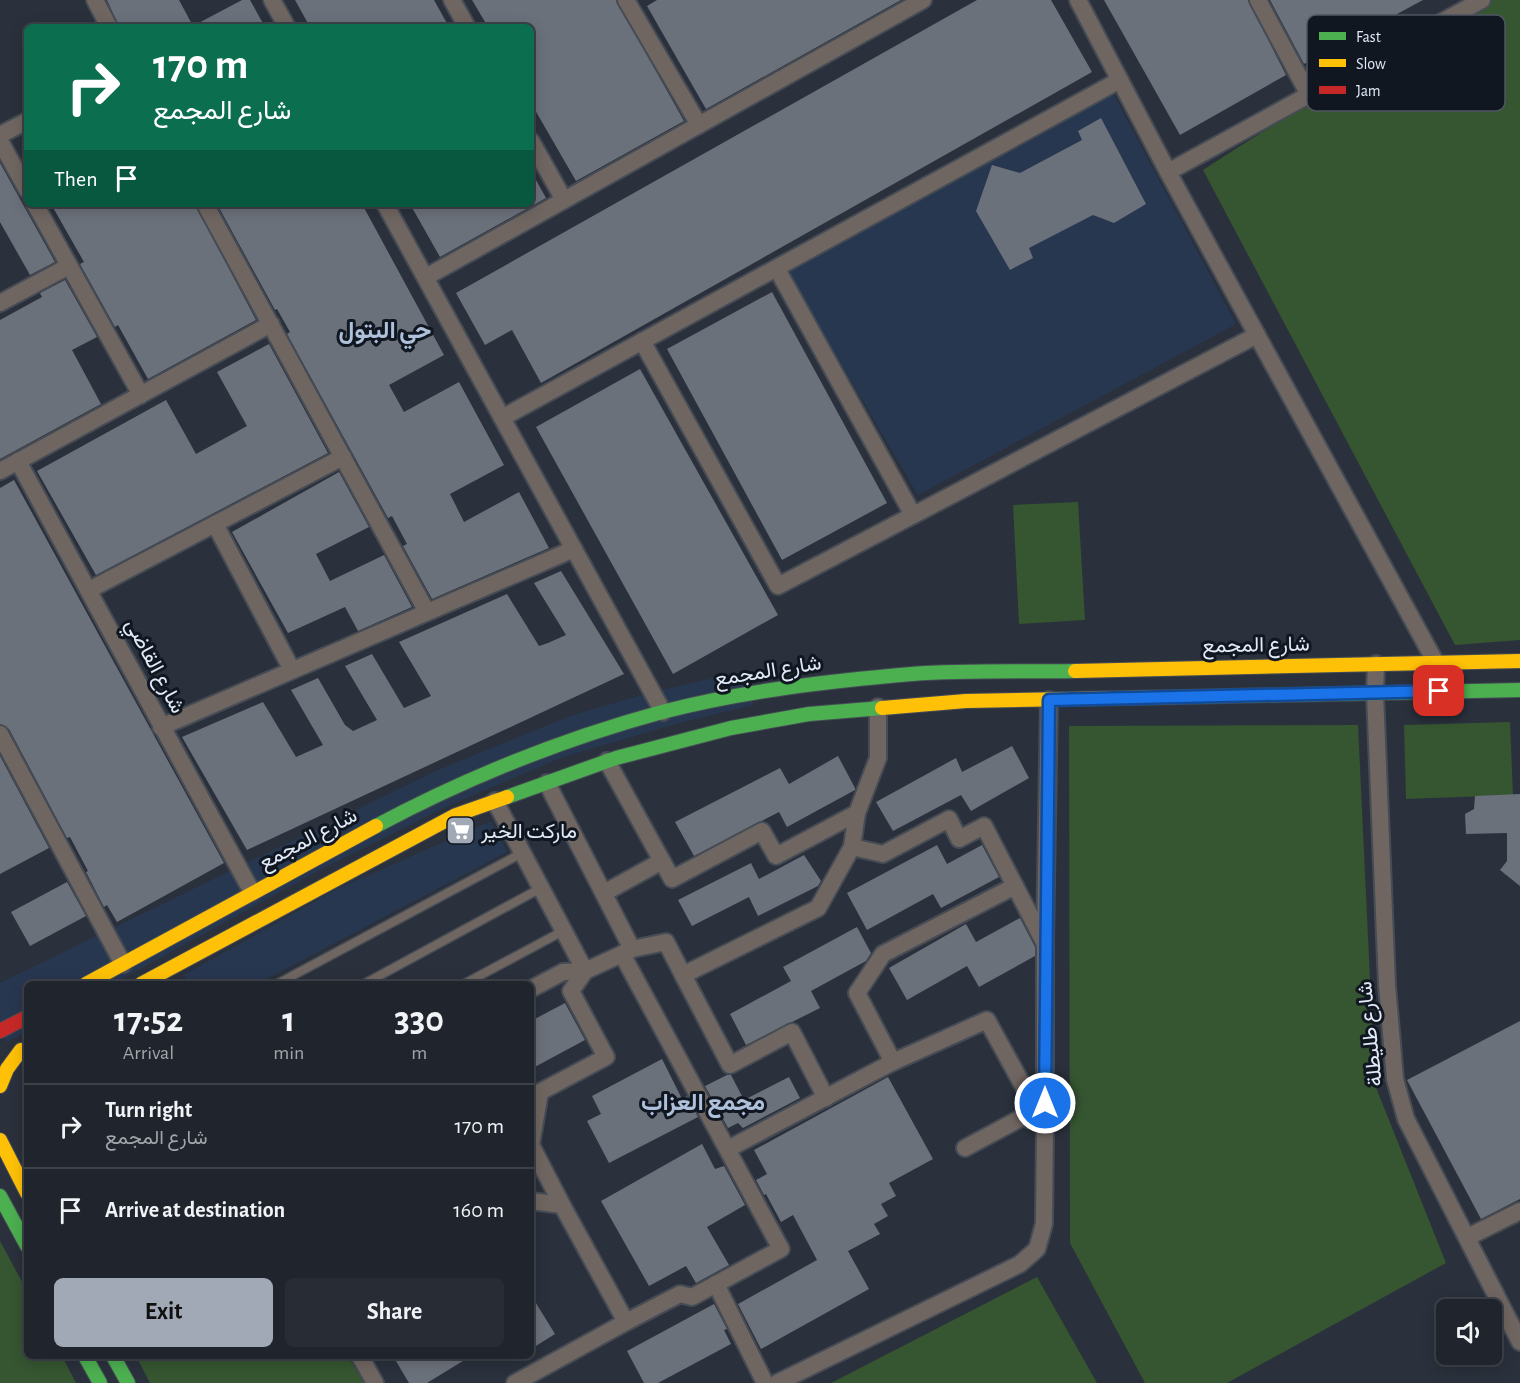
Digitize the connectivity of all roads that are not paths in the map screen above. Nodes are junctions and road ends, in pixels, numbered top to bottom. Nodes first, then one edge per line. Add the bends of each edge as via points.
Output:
1 (95, 0) edge
2 (272, 0) edge
3 (452, 0) edge
4 (626, 0) edge
5 (923, 0) edge
6 (1078, 0) edge
7 (1258, 0) edge
8 (1482, 0) edge
9 (1455, 15) edge
10 (107, 24) edge
11 (284, 24) edge
12 (465, 24) edge
13 (1120, 80) junction
14 (1307, 91) edge
15 (1307, 96) edge
16 (24, 123) edge
17 (699, 125) junction
18 (0, 135) edge
19 (0, 141) edge
20 (534, 146) edge
21 (1168, 172) junction
22 (24, 185) edge
23 (564, 200) junction
24 (37, 207) edge
25 (207, 207) edge
26 (387, 207) edge
27 (69, 266) junction
28 (777, 269) junction
29 (426, 277) junction
30 (0, 303) edge
31 (271, 324) junction
32 (1257, 335) junction
33 (642, 341) junction
34 (141, 395) junction
35 (502, 418) junction
36 (343, 457) junction
37 (18, 461) junction
38 (0, 471) edge
39 (913, 515) junction
40 (215, 524) junction
41 (574, 549) junction
42 (88, 590) junction
43 (427, 612) junction
44 (1520, 661) edge
45 (1436, 663) junction
46 (1376, 664) junction
47 (292, 670) junction
48 (1520, 690) edge
49 (1375, 693) junction
50 (1049, 700) junction
51 (878, 707) junction
52 (663, 712) junction
53 (161, 727) junction
54 (0, 734) edge
55 (607, 761) junction
56 (466, 782) junction
57 (547, 783) junction
58 (495, 801) junction
59 (421, 802) junction
60 (476, 807) junction
61 (857, 813) junction
62 (435, 828) junction
63 (852, 847) junction
64 (522, 853) junction
65 (662, 861) junction
66 (1015, 886) junction
67 (541, 888) junction
68 (252, 892) junction
69 (604, 893) junction
70 (229, 906) junction
71 (563, 931) junction
72 (217, 942) junction
73 (1045, 944) junction
74 (627, 951) junction
75 (123, 964) junction
76 (585, 971) junction
77 (683, 975) junction
78 (171, 977) edge
79 (92, 981) edge
80 (154, 981) edge
81 (284, 981) edge
82 (370, 981) edge
83 (470, 981) edge
84 (534, 987) edge
85 (24, 1019) edge
86 (2, 1030) edge
87 (24, 1048) edge
88 (3, 1057) edge
89 (893, 1062) junction
90 (0, 1086) edge
91 (826, 1098) junction
92 (1045, 1125) junction
93 (534, 1127) edge
94 (0, 1140) edge
95 (965, 1148) dead end
96 (728, 1149) junction
97 (534, 1151) edge
98 (24, 1187) edge
99 (0, 1196) edge
100 (534, 1201) edge
101 (562, 1205) junction
102 (1520, 1211) edge
103 (1468, 1237) junction
104 (24, 1240) edge
105 (716, 1284) junction
106 (626, 1322) junction
107 (1520, 1342) edge
108 (87, 1359) edge
109 (115, 1359) edge
110 (362, 1359) edge
111 (99, 1383) edge
112 (128, 1383) edge
113 (375, 1383) edge
114 (515, 1383) edge
115 (765, 1383) edge
116 (777, 1383) edge

1 - 10 street
2 - 11 street
3 - 12 street
4 - 17 street
5 - 17 street
6 - 13 street
7 - 14 street
8 - 9 street
13 - 21 street
13 - 28 street
15 - 21 street
16 - 18 street
17 - 23 street
19 - 22 street
20 - 23 street
21 - 32 street
23 - 29 street
24 - 27 street
25 - 31 street
26 - 29 street
27 - 30 street
27 - 34 street
28 - 33 street
28 - 39 street
29 - 35 street
31 - 34 street
31 - 36 street
32 - 39 street
32 - 45 street
33 - 35 street
33 - 39 street via 778,586
34 - 37 street
35 - 41 street
36 - 40 street
36 - 43 street
37 - 38 street
37 - 42 street, شارع القاضي
40 - 42 street
40 - 47 street
41 - 43 street
41 - 52 street
42 - 53 street, شارع القاضي
43 - 47 street
44 - 45 street, شارع المجمع
45 - 46 street, شارع المجمع
46 - 49 street, شارع طليطلة
46 - 52 street, شارع المجمع via 914,674 813,684
47 - 53 street
48 - 49 street
49 - 50 street
49 - 103 street, شارع طليطلة via 1387,985 1395,1079 1406,1119
50 - 51 street
50 - 73 street
51 - 55 street via 731,728
51 - 61 street via 878,758
52 - 56 street, شارع المجمع via 547,748
53 - 68 street, شارع القاضي
54 - 75 street
55 - 57 street
55 - 65 street
56 - 59 street, شارع المجمع
56 - 60 street via 458,790 458,798 463,804
57 - 58 street
57 - 69 street
58 - 60 street
58 - 64 street
59 - 62 street via 436,804 441,810 442,819
59 - 68 street, شارع المجمع
60 - 62 street
61 - 63 street
61 - 65 street via 776,856 762,831 672,879
62 - 72 street
63 - 66 street via 883,854 949,819 960,839 984,826
63 - 77 street via 818,908
64 - 67 street
64 - 81 lane
65 - 69 street
66 - 73 street
66 - 89 street via 883,954 857,993
67 - 71 street
67 - 82 lane
68 - 70 street, شارع المجمع
69 - 74 street
70 - 72 street via 187,942 194,949
70 - 75 street, شارع المجمع
71 - 76 street
71 - 83 lane
72 - 78 street
73 - 92 street
74 - 76 street
74 - 77 street via 666,942
74 - 96 street
75 - 79 street, شارع المجمع
76 - 84 street via 563,972
76 - 93 street via 571,991 606,1056 540,1092
77 - 91 street via 730,1065 792,1032
78 - 80 street
85 - 86 street
87 - 88 street
87 - 90 street via 7,1069
89 - 91 street
89 - 92 street via 987,1020
91 - 96 street
92 - 95 street via 1023,1117
92 - 116 street via 1044,1224 1037,1249 1020,1264
94 - 98 street
96 - 105 street via 781,1249
97 - 101 street
99 - 104 street
100 - 101 street
101 - 106 street
102 - 103 street
103 - 107 street, شارع طليطلة
105 - 106 street via 692,1297 680,1294
105 - 115 street
106 - 114 street
108 - 111 street
109 - 112 street
110 - 113 street

